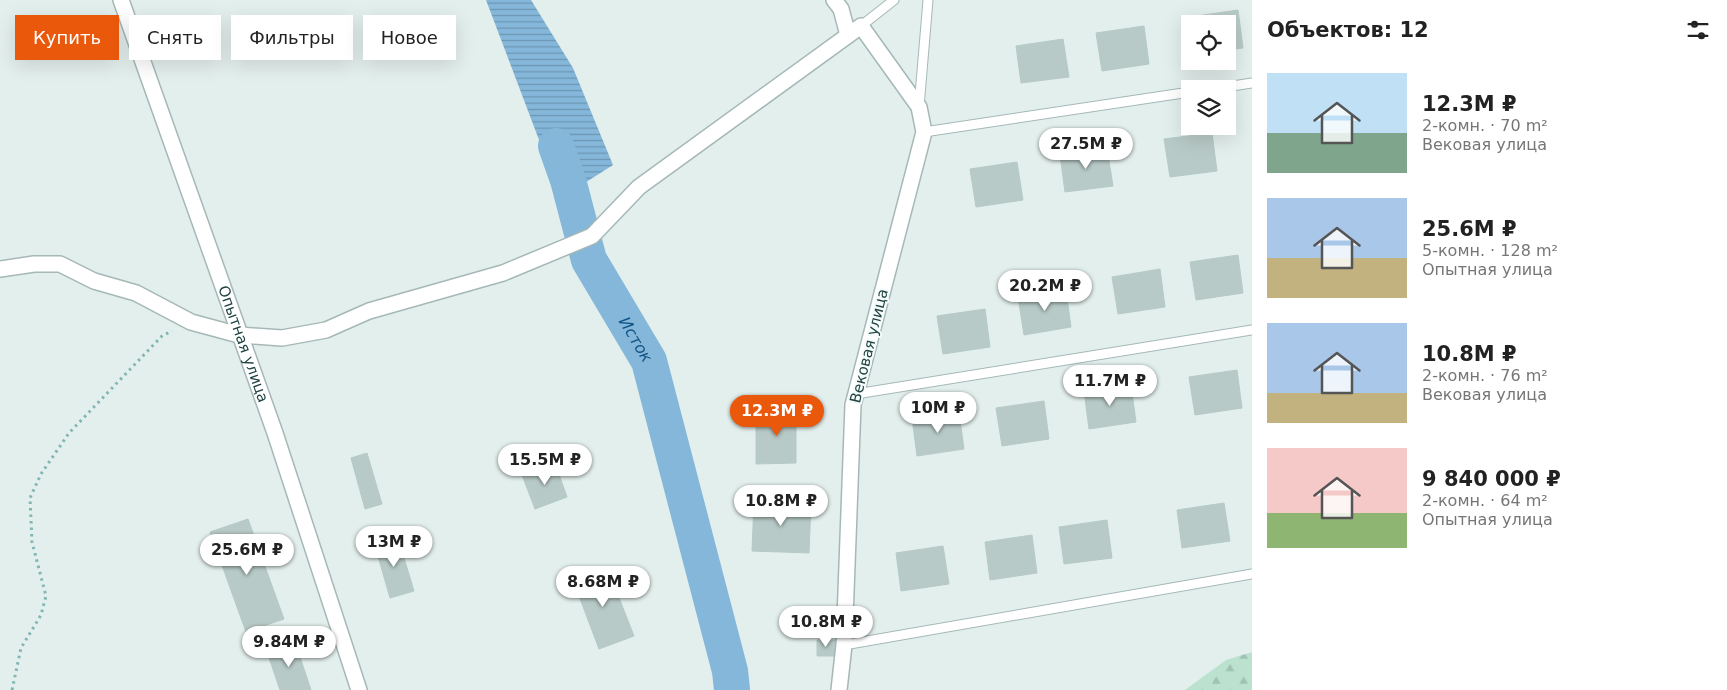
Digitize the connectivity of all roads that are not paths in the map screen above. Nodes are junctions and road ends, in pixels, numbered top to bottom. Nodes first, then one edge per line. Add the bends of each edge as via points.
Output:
1 (121, 0) edge
2 (834, 0) edge
3 (894, 0) edge
4 (928, 0) edge
5 (861, 26) junction
6 (848, 35) junction
7 (1252, 83) edge
8 (1236, 85) edge
9 (1181, 93) edge
10 (919, 107) junction
11 (924, 132) junction
12 (0, 269) edge
13 (1252, 330) edge
14 (239, 335) junction
15 (856, 394) junction
16 (1252, 574) edge
17 (844, 645) junction
18 (359, 690) edge
19 (839, 690) edge

1 - 14 street, Опытная улица
2 - 6 street via 841,9
3 - 5 lane
4 - 10 lane
5 - 6 street
5 - 10 street, Вековая улица
6 - 14 street via 639,187 592,236 503,273 369,311 326,330 282,338
7 - 8 lane
9 - 11 lane
10 - 11 street, Вековая улица
11 - 15 street, Вековая улица
12 - 14 street via 60,264 94,280 136,293 191,322
13 - 15 lane
14 - 18 street, Опытная улица
15 - 17 street, Вековая улица
16 - 17 lane
17 - 19 street, Вековая улица

